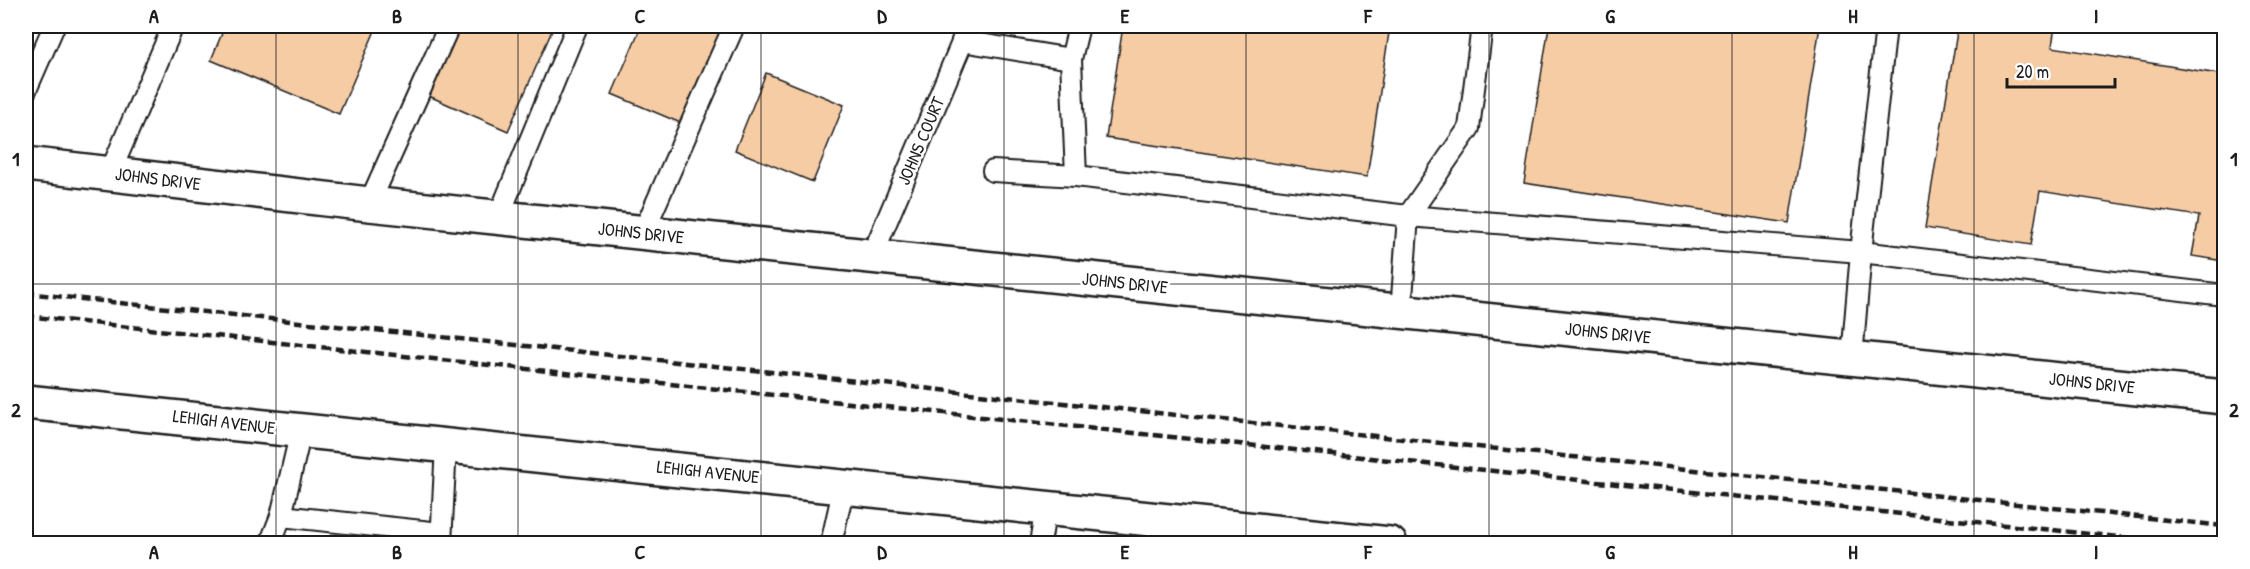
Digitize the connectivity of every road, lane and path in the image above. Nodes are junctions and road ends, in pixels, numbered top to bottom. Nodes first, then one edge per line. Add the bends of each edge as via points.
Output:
1 (54, 26) edge
2 (173, 26) edge
3 (449, 26) edge
4 (577, 26) edge
5 (734, 26) edge
6 (1079, 26) edge
7 (1482, 26) edge
8 (1886, 26) edge
9 (965, 33) edge
10 (1071, 59) junction
11 (26, 90) edge
12 (26, 164) edge
13 (993, 171) dead end
14 (110, 173) junction
15 (1076, 176) junction
16 (369, 204) junction
17 (1408, 216) junction
18 (498, 218) junction
19 (643, 233) junction
20 (1861, 252) junction
21 (872, 256) junction
22 (2224, 295) edge
23 (1401, 312) junction
24 (1852, 358) junction
25 (2224, 397) edge
26 (26, 402) edge
27 (301, 431) junction
28 (446, 445) junction
29 (844, 486) junction
30 (1046, 507) junction
31 (281, 516) junction
32 (1267, 537) edge
33 (441, 538) edge
34 (270, 543) edge
35 (831, 543) edge
36 (1040, 543) edge
37 (1379, 543) edge

1 - 11 lane
2 - 14 lane
3 - 16 lane
4 - 18 lane
5 - 19 lane
6 - 10 lane
7 - 17 lane via 1470,128
8 - 20 lane
9 - 10 lane
9 - 21 lane, JOHNS COURT
10 - 15 lane
12 - 14 street, JOHNS DRIVE
13 - 15 lane
14 - 16 street, JOHNS DRIVE
15 - 17 lane
16 - 18 street, JOHNS DRIVE
17 - 20 lane
17 - 23 lane
18 - 19 street, JOHNS DRIVE
19 - 21 street, JOHNS DRIVE
20 - 22 lane
20 - 24 lane
21 - 23 street, JOHNS DRIVE
23 - 24 street, JOHNS DRIVE
24 - 25 street, JOHNS DRIVE
26 - 27 street, LEHIGH AVENUE
27 - 28 street, LEHIGH AVENUE
27 - 31 lane
28 - 29 street, LEHIGH AVENUE
28 - 33 lane
29 - 30 street, LEHIGH AVENUE
29 - 35 lane
30 - 32 street, LEHIGH AVENUE
30 - 36 lane
31 - 33 lane
31 - 34 lane
32 - 37 street, LEHIGH AVENUE

